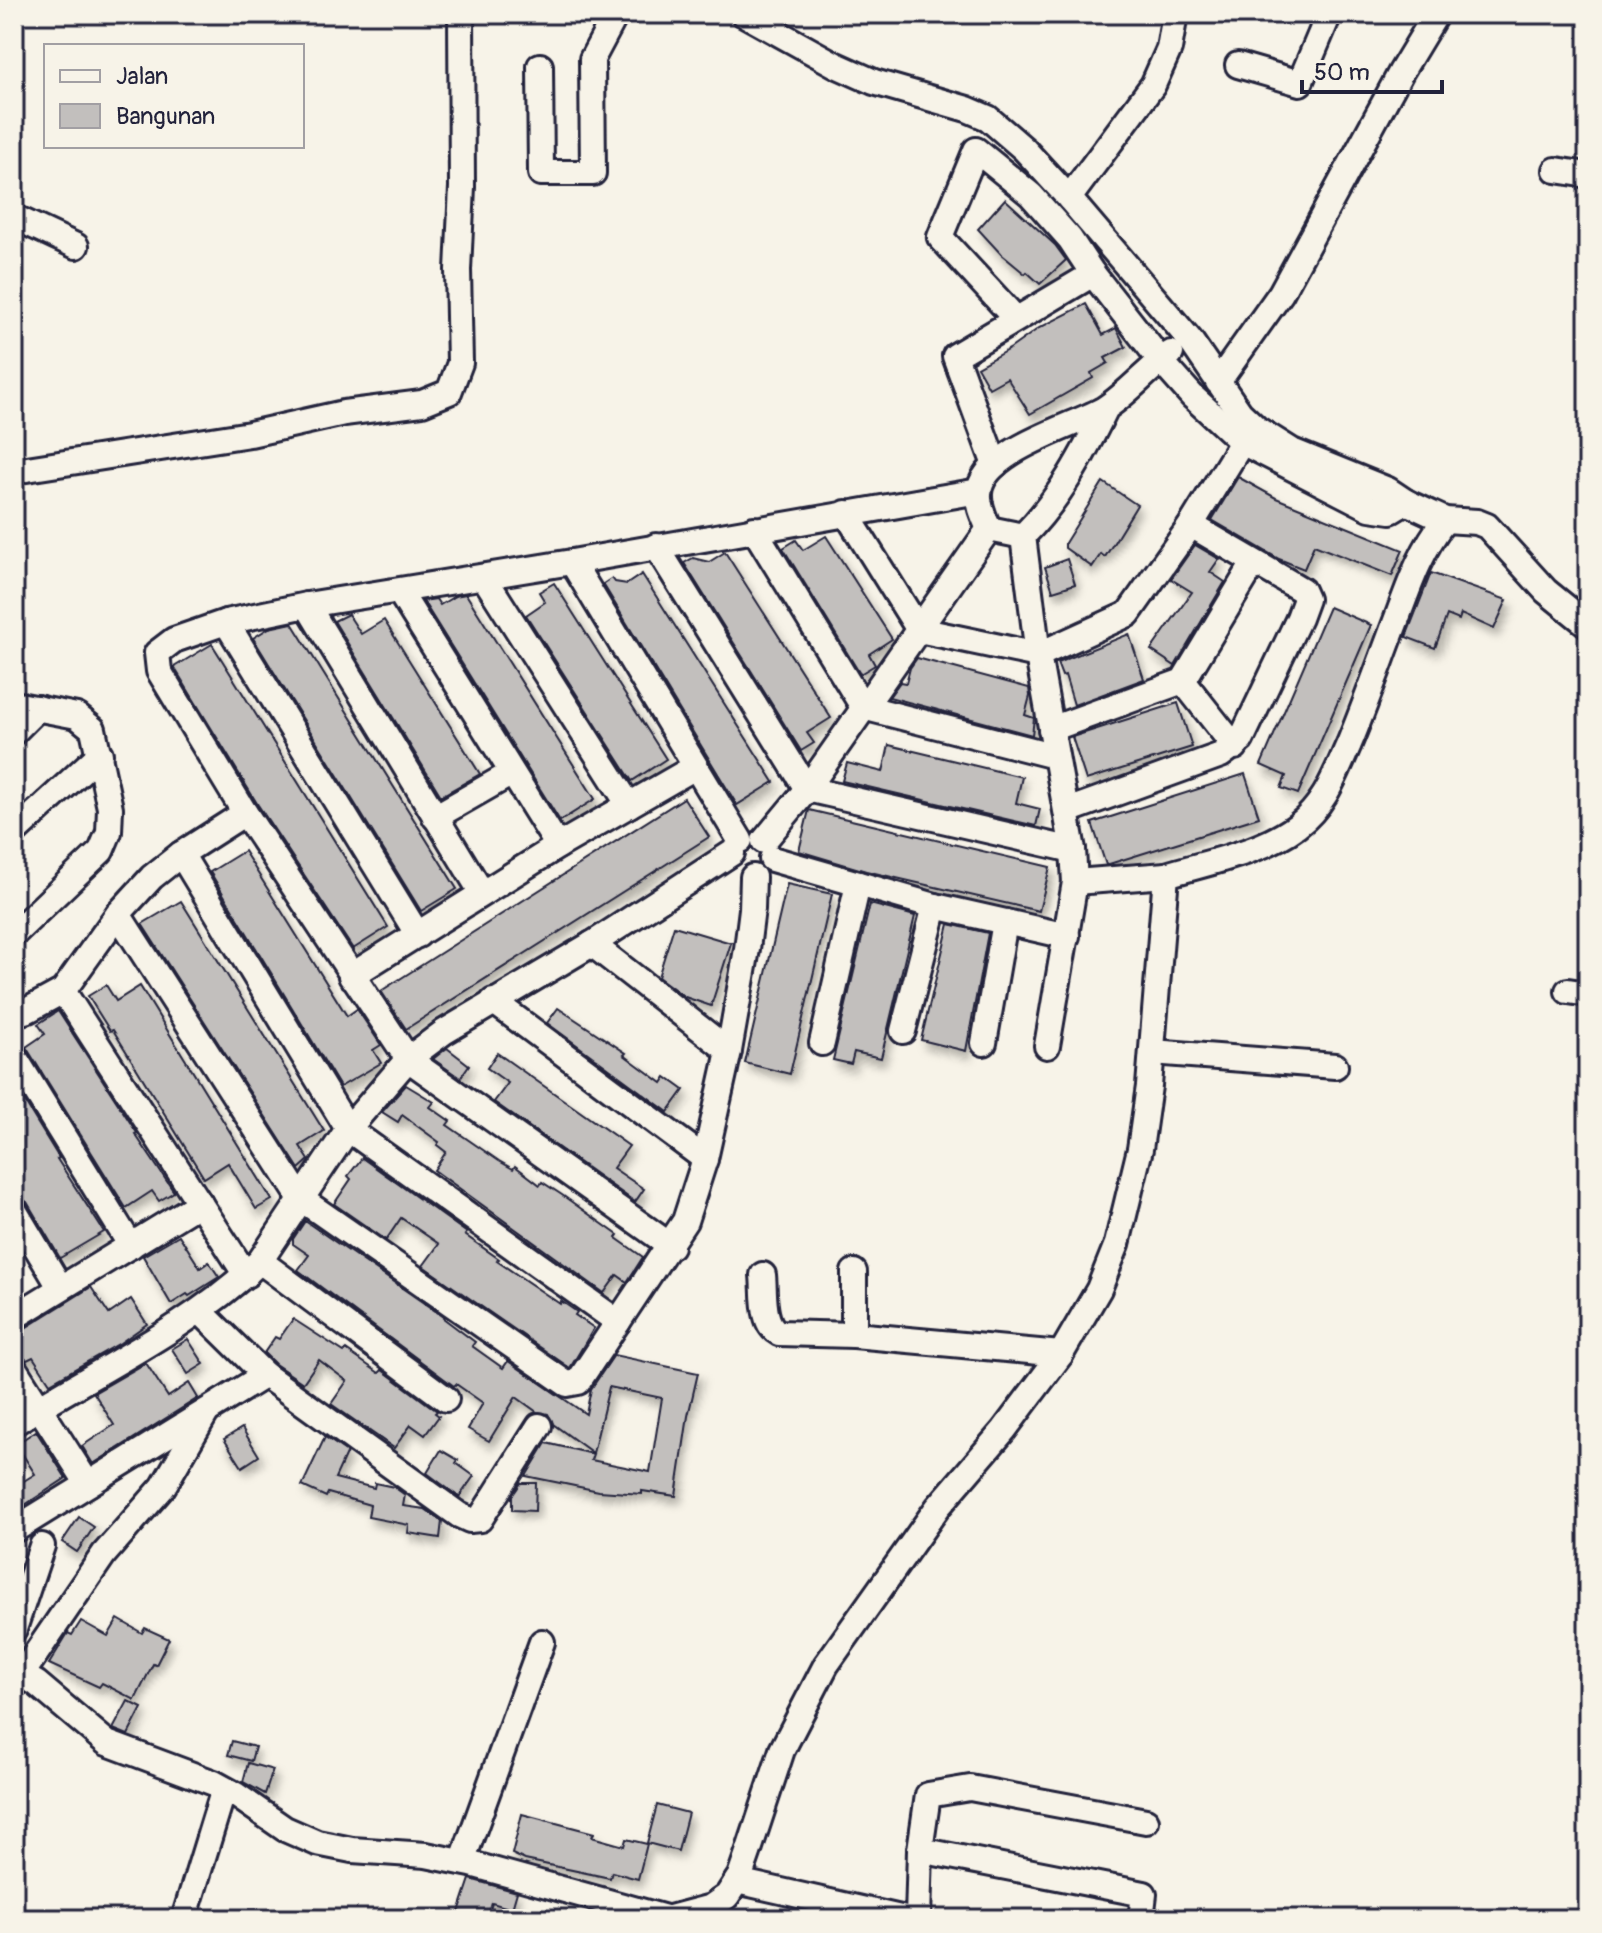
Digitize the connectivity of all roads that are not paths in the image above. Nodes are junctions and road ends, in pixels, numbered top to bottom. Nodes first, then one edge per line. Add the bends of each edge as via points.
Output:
1 (461, 14) edge
2 (616, 14) edge
3 (744, 14) edge
4 (1175, 14) edge
5 (1329, 14) edge
6 (1436, 14) edge
7 (1238, 65) dead end
8 (540, 66) dead end
9 (1556, 170) dead end
10 (1588, 175) edge
11 (1069, 198) junction
12 (14, 217) edge
13 (76, 246) dead end
14 (1093, 274) junction
15 (1015, 318) junction
16 (1190, 340) junction
17 (1161, 361) junction
18 (1218, 382) junction
19 (1106, 408) junction
20 (1242, 442) junction
21 (995, 465) junction
22 (14, 471) edge
23 (979, 491) junction
24 (1406, 502) junction
25 (846, 513) junction
26 (1445, 520) junction
27 (1191, 525) junction
28 (754, 529) junction
29 (989, 529) junction
30 (1023, 536) junction
31 (656, 546) junction
32 (572, 562) junction
33 (1254, 563) junction
34 (484, 577) junction
35 (399, 591) junction
36 (307, 605) junction
37 (226, 622) junction
38 (1588, 625) edge
39 (919, 630) junction
40 (1038, 655) junction
41 (1183, 681) junction
42 (26, 706) edge
43 (863, 707) junction
44 (1051, 729) junction
45 (14, 732) edge
46 (1235, 747) junction
47 (100, 754) junction
48 (1055, 756) junction
49 (695, 767) junction
50 (510, 774) junction
51 (807, 789) junction
52 (629, 805) junction
53 (1067, 811) junction
54 (245, 813) junction
55 (435, 817) junction
56 (14, 833) edge
57 (558, 846) junction
58 (752, 848) junction
59 (1073, 850) junction
60 (181, 854) junction
61 (1166, 875) junction
62 (1075, 882) junction
63 (858, 884) junction
64 (482, 893) junction
65 (935, 906) junction
66 (118, 914) junction
67 (1005, 922) junction
68 (14, 934) edge
69 (418, 935) junction
70 (1067, 936) junction
71 (592, 944) junction
72 (351, 976) junction
73 (63, 991) junction
74 (493, 1001) junction
75 (14, 1014) edge
76 (903, 1031) dead end
77 (822, 1043) dead end
78 (984, 1043) dead end
79 (1047, 1046) dead end
80 (729, 1051) junction
81 (1152, 1052) junction
82 (14, 1056) edge
83 (408, 1059) junction
84 (1335, 1066) dead end
85 (348, 1129) junction
86 (705, 1159) junction
87 (301, 1199) junction
88 (200, 1203) junction
89 (14, 1210) edge
90 (131, 1246) junction
91 (671, 1246) junction
92 (253, 1268) junction
93 (854, 1272) dead end
94 (763, 1275) dead end
95 (60, 1287) junction
96 (200, 1311) junction
97 (14, 1317) edge
98 (618, 1322) junction
99 (854, 1335) junction
100 (1061, 1354) junction
101 (14, 1368) edge
102 (265, 1375) junction
103 (446, 1399) dead end
104 (38, 1407) junction
105 (207, 1411) junction
106 (14, 1423) edge
107 (539, 1426) dead end
108 (88, 1484) junction
109 (14, 1530) edge
110 (42, 1546) dead end
111 (14, 1629) edge
112 (542, 1642) dead end
113 (18, 1673) edge
114 (224, 1789) junction
115 (1146, 1821) dead end
116 (920, 1850) junction
117 (462, 1862) junction
118 (737, 1881) junction
119 (184, 1919) edge
120 (666, 1919) edge
121 (905, 1919) edge
122 (918, 1919) edge
123 (1141, 1919) edge

1 - 22 street via 460,363 449,392 422,403
2 - 8 street via 592,59 593,173 541,173
3 - 11 street via 874,82 988,118
4 - 11 street via 1169,49 1153,85
5 - 7 street via 1300,83
6 - 18 street via 1281,293
9 - 10 street
11 - 16 street
12 - 13 street
14 - 15 street
14 - 15 street via 1031,195 976,150 940,237
14 - 17 street
15 - 21 street via 955,356
16 - 17 street
16 - 18 street
17 - 19 street
17 - 20 street
18 - 24 street via 1240,413 1274,440
19 - 21 street
19 - 30 street via 1058,494
20 - 24 street via 1370,508 1391,511
20 - 27 street
21 - 23 street
23 - 25 street
23 - 29 street
24 - 26 street
25 - 28 street
25 - 39 street
26 - 38 street via 1487,526 1546,591
26 - 61 street via 1420,556 1355,729 1329,791 1315,810 1278,838
27 - 33 street
27 - 40 street via 1130,613
28 - 31 street
28 - 43 street
29 - 30 street
29 - 39 street
30 - 40 street
31 - 32 street
31 - 51 street
32 - 34 street
32 - 49 street
33 - 41 street
33 - 46 street via 1302,590 1306,599
34 - 35 street
34 - 52 street
35 - 36 street
35 - 50 street
36 - 37 street
36 - 55 street
37 - 54 street via 174,640 157,653 157,660
37 - 69 street
39 - 40 street
39 - 43 street
40 - 44 street
41 - 44 street
41 - 46 street
42 - 45 street
42 - 47 street via 77,716 93,729
43 - 48 street
43 - 51 street
44 - 48 street
46 - 53 street
47 - 56 street
47 - 68 street via 110,808 101,851
48 - 53 street
49 - 52 street
49 - 58 street
50 - 55 street
50 - 57 street
51 - 58 street
51 - 59 street
52 - 57 street
53 - 59 street
54 - 60 street
54 - 72 street
55 - 64 street
57 - 64 street
58 - 63 street
58 - 71 street
58 - 80 street via 734,867 753,877
59 - 62 street
60 - 66 street
60 - 85 street
61 - 62 street
61 - 81 street
62 - 70 street
63 - 65 street
63 - 77 street
64 - 69 street
65 - 67 street
65 - 76 street
66 - 73 street
66 - 87 street
67 - 70 street
67 - 78 street
69 - 72 street
70 - 79 street
71 - 74 street
71 - 80 street
72 - 83 street
73 - 75 street
73 - 88 street
74 - 83 street
74 - 86 street
80 - 86 street
81 - 84 street
81 - 100 street via 1140,1149 1117,1244 1099,1289
82 - 90 street
83 - 85 street
83 - 91 street
85 - 87 street
85 - 98 street
86 - 91 street
87 - 92 street
87 - 98 street via 567,1384 578,1382
88 - 90 street
88 - 92 street
89 - 95 street
90 - 95 street
91 - 98 street
92 - 96 street
92 - 103 street
93 - 99 street
94 - 99 street via 772,1329
95 - 97 street
96 - 102 street
96 - 104 street
99 - 100 street
100 - 118 street via 938,1507 826,1665 782,1750
101 - 104 street
102 - 105 street
102 - 107 street via 470,1520 480,1519
104 - 106 street
104 - 108 street
105 - 108 street
105 - 113 street via 163,1487 104,1554
108 - 109 street
110 - 111 street
112 - 117 street
113 - 114 street via 107,1743
114 - 117 street via 317,1843
114 - 119 street
115 - 116 street via 970,1788 928,1795
116 - 122 street
116 - 123 street via 1144,1894
117 - 120 street
118 - 120 street via 711,1907
118 - 121 street

